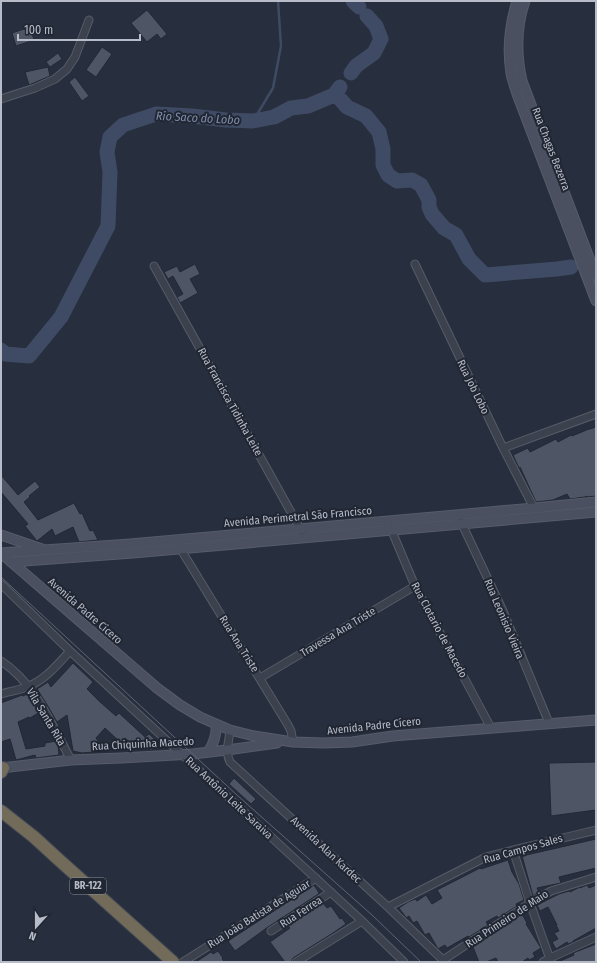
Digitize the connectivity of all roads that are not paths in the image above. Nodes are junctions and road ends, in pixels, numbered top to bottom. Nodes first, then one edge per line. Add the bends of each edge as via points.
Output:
1 (516, 1) edge
2 (525, 1) edge
3 (89, 20) dead end
4 (1, 99) edge
5 (415, 264) dead end
6 (154, 266) dead end
7 (596, 276) edge
8 (596, 302) edge
9 (596, 414) edge
10 (503, 448) junction
11 (596, 502) edge
12 (534, 508) junction
13 (596, 512) edge
14 (461, 519) junction
15 (300, 529) junction
16 (391, 529) junction
17 (1, 535) edge
18 (304, 538) junction
19 (131, 548) junction
20 (180, 548) junction
21 (45, 550) junction
22 (1, 553) edge
23 (11, 562) junction
24 (1, 584) edge
25 (415, 586) junction
26 (70, 651) junction
27 (1, 661) edge
28 (260, 678) junction
29 (28, 687) junction
30 (1, 694) edge
31 (596, 720) edge
32 (548, 723) junction
33 (216, 724) junction
34 (491, 728) junction
35 (230, 730) junction
36 (290, 742) junction
37 (227, 750) junction
38 (208, 752) junction
39 (182, 754) junction
40 (71, 760) junction
41 (2, 770) edge
42 (1, 811) edge
43 (596, 830) edge
44 (513, 850) junction
45 (596, 877) edge
46 (316, 878) junction
47 (331, 892) junction
48 (530, 903) junction
49 (388, 907) junction
50 (362, 921) junction
51 (271, 931) dead end
52 (596, 937) edge
53 (444, 961) edge
54 (548, 961) edge
55 (173, 962) edge
56 (183, 962) edge
57 (296, 962) edge
58 (404, 962) edge

1 - 8 main road, Rua Chagas Bezerra via 510,28 511,74
2 - 7 main road, Rua Chagas Bezerra via 517,38 522,81
3 - 4 street via 75,57 67,69 35,88
5 - 10 street, Rua Job Lobo
6 - 15 street, Rua Francisca Tidinha Leite
9 - 10 street
10 - 12 street, Rua Job Lobo
11 - 12 main road, Avenida Perimetral São Francisco
12 - 14 main road, Avenida Perimetral São Francisco
13 - 14 main road, Avenida Perimetral São Francisco
14 - 15 main road, Avenida Perimetral São Francisco
14 - 16 main road, Avenida Perimetral São Francisco
14 - 32 street, Rua Leonisio Vieira via 503,612
15 - 18 street, Rua Francisca Tidinha Leite
15 - 19 main road, Avenida Perimetral São Francisco
16 - 18 main road, Avenida Perimetral São Francisco
16 - 25 street, Rua Clotario de Macedo
17 - 21 main road
18 - 20 main road, Avenida Perimetral São Francisco
19 - 20 main road, Avenida Perimetral São Francisco
19 - 21 main road, Avenida Perimetral São Francisco
19 - 23 main road, Avenida Perimetral São Francisco
20 - 28 street, Rua Ana Triste
21 - 22 main road, Avenida Perimetral São Francisco
22 - 23 main road, Avenida Padre Cícero
23 - 33 main road, Avenida Padre Cícero via 157,688 180,706
24 - 26 street, Rua Antônio Leite Saraiva
25 - 28 street, Travessa Ana Triste
25 - 34 street, Rua Clotario de Macedo
26 - 29 street via 57,666
26 - 39 street, Rua Antônio Leite Saraiva
27 - 29 street, Vila Santa Rita
28 - 36 street, Rua Ana Triste via 291,731
29 - 30 street
29 - 40 street, Vila Santa Rita via 39,701
31 - 32 main road, Avenida Padre Cícero
32 - 34 main road, Avenida Padre Cícero
33 - 35 main road, Avenida Padre Cícero
33 - 38 main road via 215,738
34 - 36 main road, Avenida Padre Cícero via 352,742
35 - 36 main road, Avenida Padre Cícero
35 - 37 street
36 - 37 main road, Rua Chiquinha Macedo
37 - 38 main road, Rua Chiquinha Macedo
37 - 49 street, Avenida Alan Kardec via 230,762
38 - 39 main road, Rua Chiquinha Macedo
39 - 40 main road, Rua Chiquinha Macedo
39 - 46 street, Rua Antônio Leite Saraiva
40 - 41 main road, Rua Chiquinha Macedo
42 - 55 highway, BR-122 via 34,837
43 - 44 street, Rua Campos Sales
44 - 48 street
44 - 49 street, Rua Campos Sales via 486,858
45 - 48 street, Rua Primeiro de Maio via 551,891
46 - 47 street, Rua Antônio Leite Saraiva
46 - 56 street, Rua João Batista de Aguiar
47 - 50 street, Rua Antônio Leite Saraiva
47 - 51 street, Rua Ferrea
48 - 53 street, Rua Primeiro de Maio
48 - 54 street
49 - 53 street, Avenida Alan Kardec
50 - 57 street
50 - 58 street, Rua Antônio Leite Saraiva
52 - 54 street

